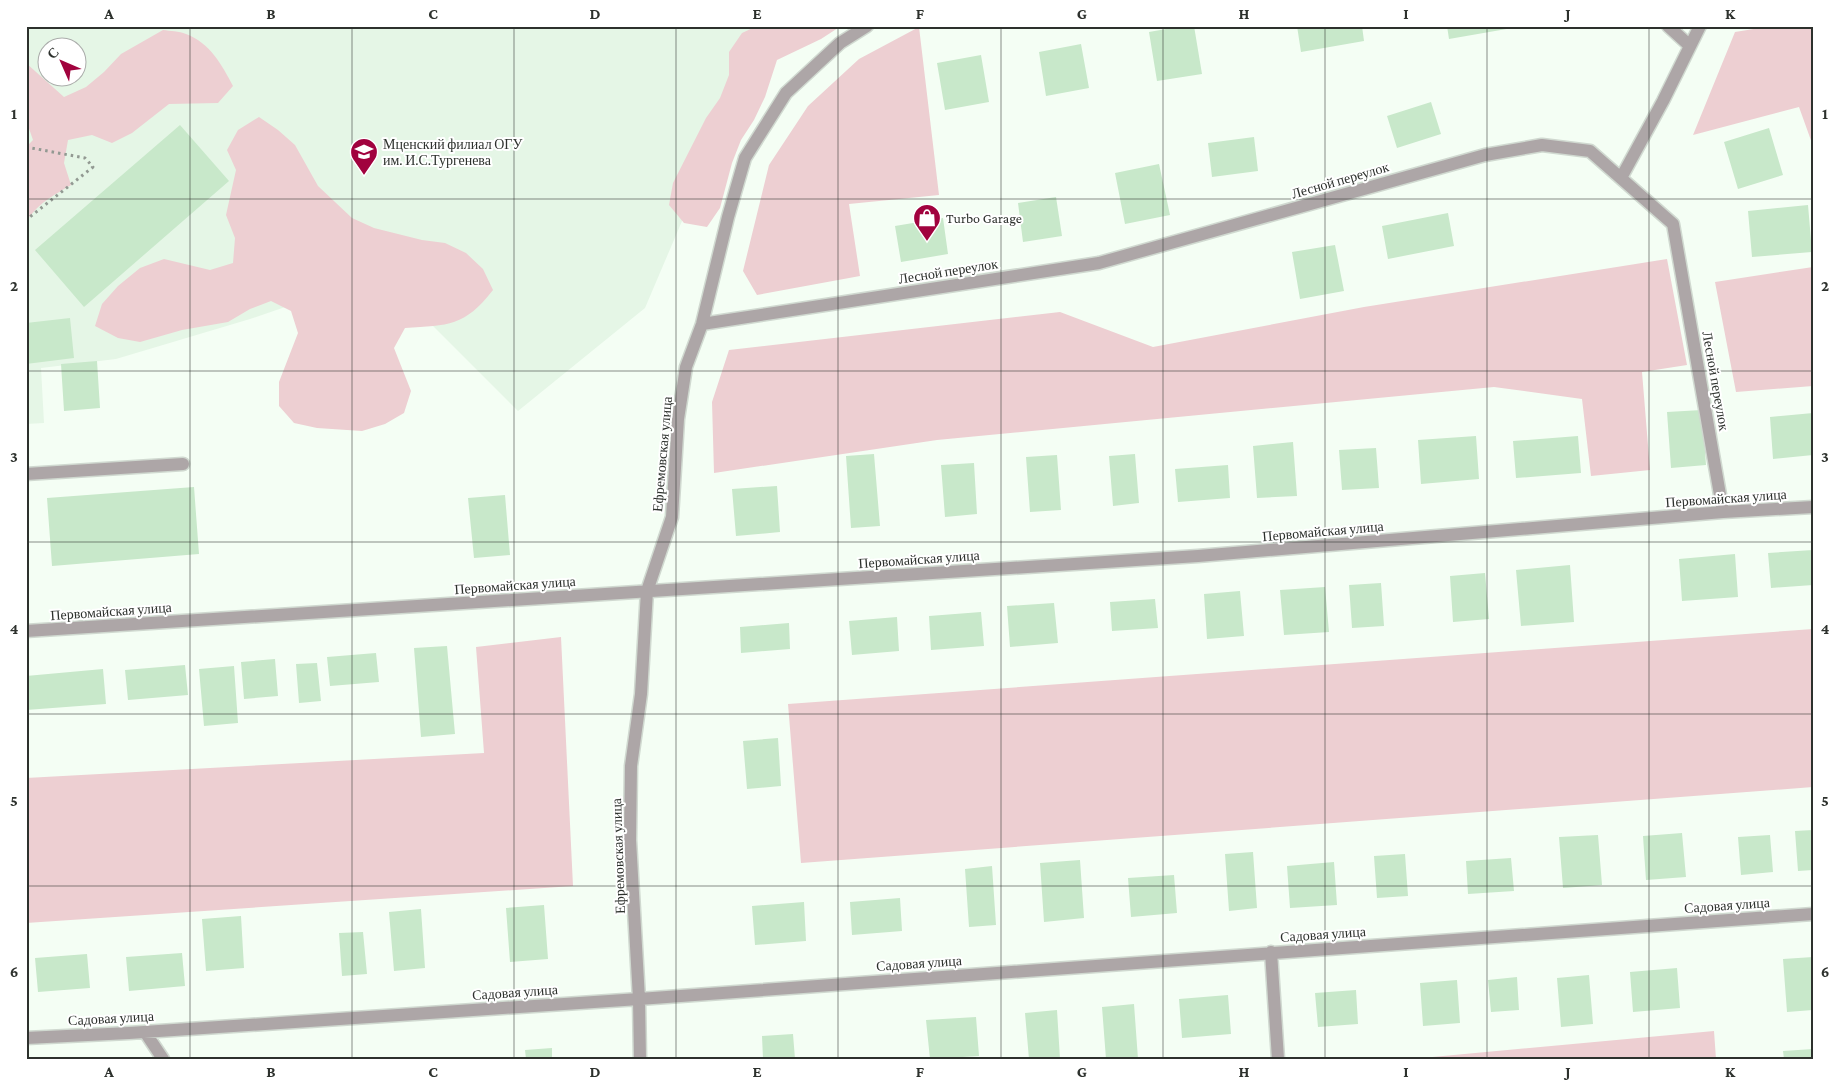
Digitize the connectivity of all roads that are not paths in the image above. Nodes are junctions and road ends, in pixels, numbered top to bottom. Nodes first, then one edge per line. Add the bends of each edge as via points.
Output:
1 (867, 26) edge
2 (1668, 26) edge
3 (1700, 26) edge
4 (1690, 46) junction
5 (1621, 178) junction
6 (702, 324) junction
7 (183, 464) dead end
8 (26, 474) edge
9 (1813, 507) edge
10 (1723, 512) junction
11 (647, 591) junction
12 (26, 631) edge
13 (1813, 914) edge
14 (1271, 952) junction
15 (638, 999) junction
16 (145, 1032) junction
17 (26, 1038) edge
18 (163, 1059) edge
19 (640, 1059) edge
20 (1278, 1059) edge

1 - 6 street, Ефремовская улица via 840,43 786,93 745,158
2 - 4 street
3 - 4 street
4 - 5 street
5 - 6 street, Лесной переулок via 1590,152 1542,145 1486,155 1099,263
5 - 10 street, Лесной переулок via 1673,224
6 - 11 street, Ефремовская улица via 686,367 678,419 672,517
7 - 8 street
9 - 10 street, Первомайская улица
10 - 11 street, Первомайская улица via 1198,556
11 - 12 street, Первомайская улица
11 - 15 street, Ефремовская улица via 641,694 631,766 630,840
13 - 14 street, Садовая улица
14 - 15 street, Садовая улица
14 - 20 street
15 - 16 street, Садовая улица
15 - 19 street, Ефремовская улица
16 - 17 street, Садовая улица
16 - 18 street

